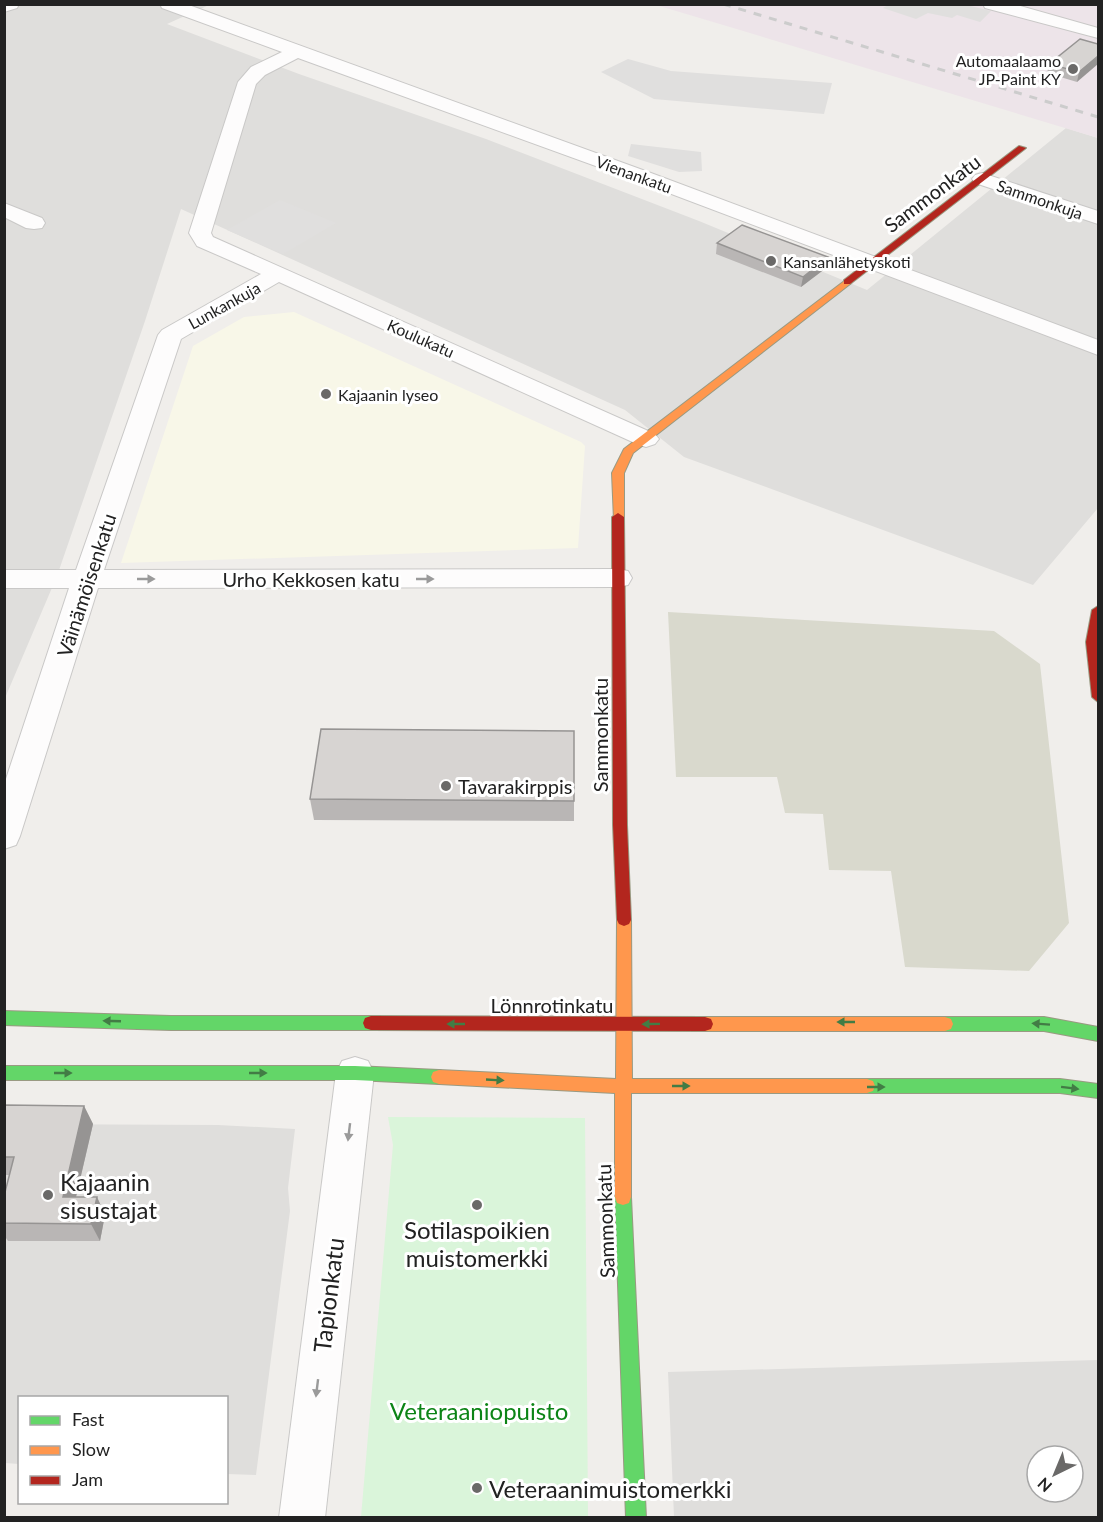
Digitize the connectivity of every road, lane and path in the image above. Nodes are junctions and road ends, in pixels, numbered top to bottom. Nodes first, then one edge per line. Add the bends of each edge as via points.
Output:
1 (11, 4) edge
2 (168, 4) edge
3 (991, 4) edge
4 (4, 7) edge
5 (1098, 33) edge
6 (297, 51) junction
7 (1022, 148) dead end
8 (982, 179) junction
9 (4, 209) edge
10 (1098, 218) edge
11 (34, 224) dead end
12 (872, 264) junction
13 (279, 273) junction
14 (170, 335) joint
15 (1098, 348) edge
16 (646, 439) junction
17 (618, 578) junction
18 (4, 579) edge
19 (87, 579) junction
20 (1098, 610) edge
21 (1098, 697) edge
22 (4, 836) edge
23 (4, 1018) edge
24 (626, 1024) junction
25 (1098, 1034) edge
26 (4, 1073) edge
27 (355, 1073) junction
28 (622, 1086) junction
29 (1098, 1091) edge
30 (302, 1518) edge
31 (636, 1518) edge

1 - 4 street
2 - 6 street, Vienankatu
3 - 5 street
6 - 12 street, Vienankatu
6 - 13 street, Koulukatu via 258,71 247,82 200,232 205,241
7 - 8 main road, Sammonkatu
8 - 10 street, Sammonkuja
8 - 12 main road, Sammonkatu
9 - 11 street
12 - 15 street, Vienankatu
12 - 16 main road, Sammonkatu
13 - 14 street, Lunkankuja
13 - 16 street, Koulukatu
14 - 19 street, Väinämöisenkatu
16 - 17 main road, Sammonkatu via 628,451 618,473
19 -> 17 street, Urho Kekkosen katu
17 - 24 main road, Sammonkatu
18 - 19 street, Urho Kekkosen katu
19 - 22 street, Väinämöisenkatu
20 - 21 main road via 1092,652
24 -> 23 main road, Lönnrotinkatu via 171,1023
25 -> 24 main road, Lönnrotinkatu via 1044,1024
24 - 28 main road, Sammonkatu
26 -> 27 main road
27 -> 28 main road
27 -> 30 street, Tapionkatu
28 -> 29 main road via 1060,1086
28 - 31 main road, Sammonkatu

